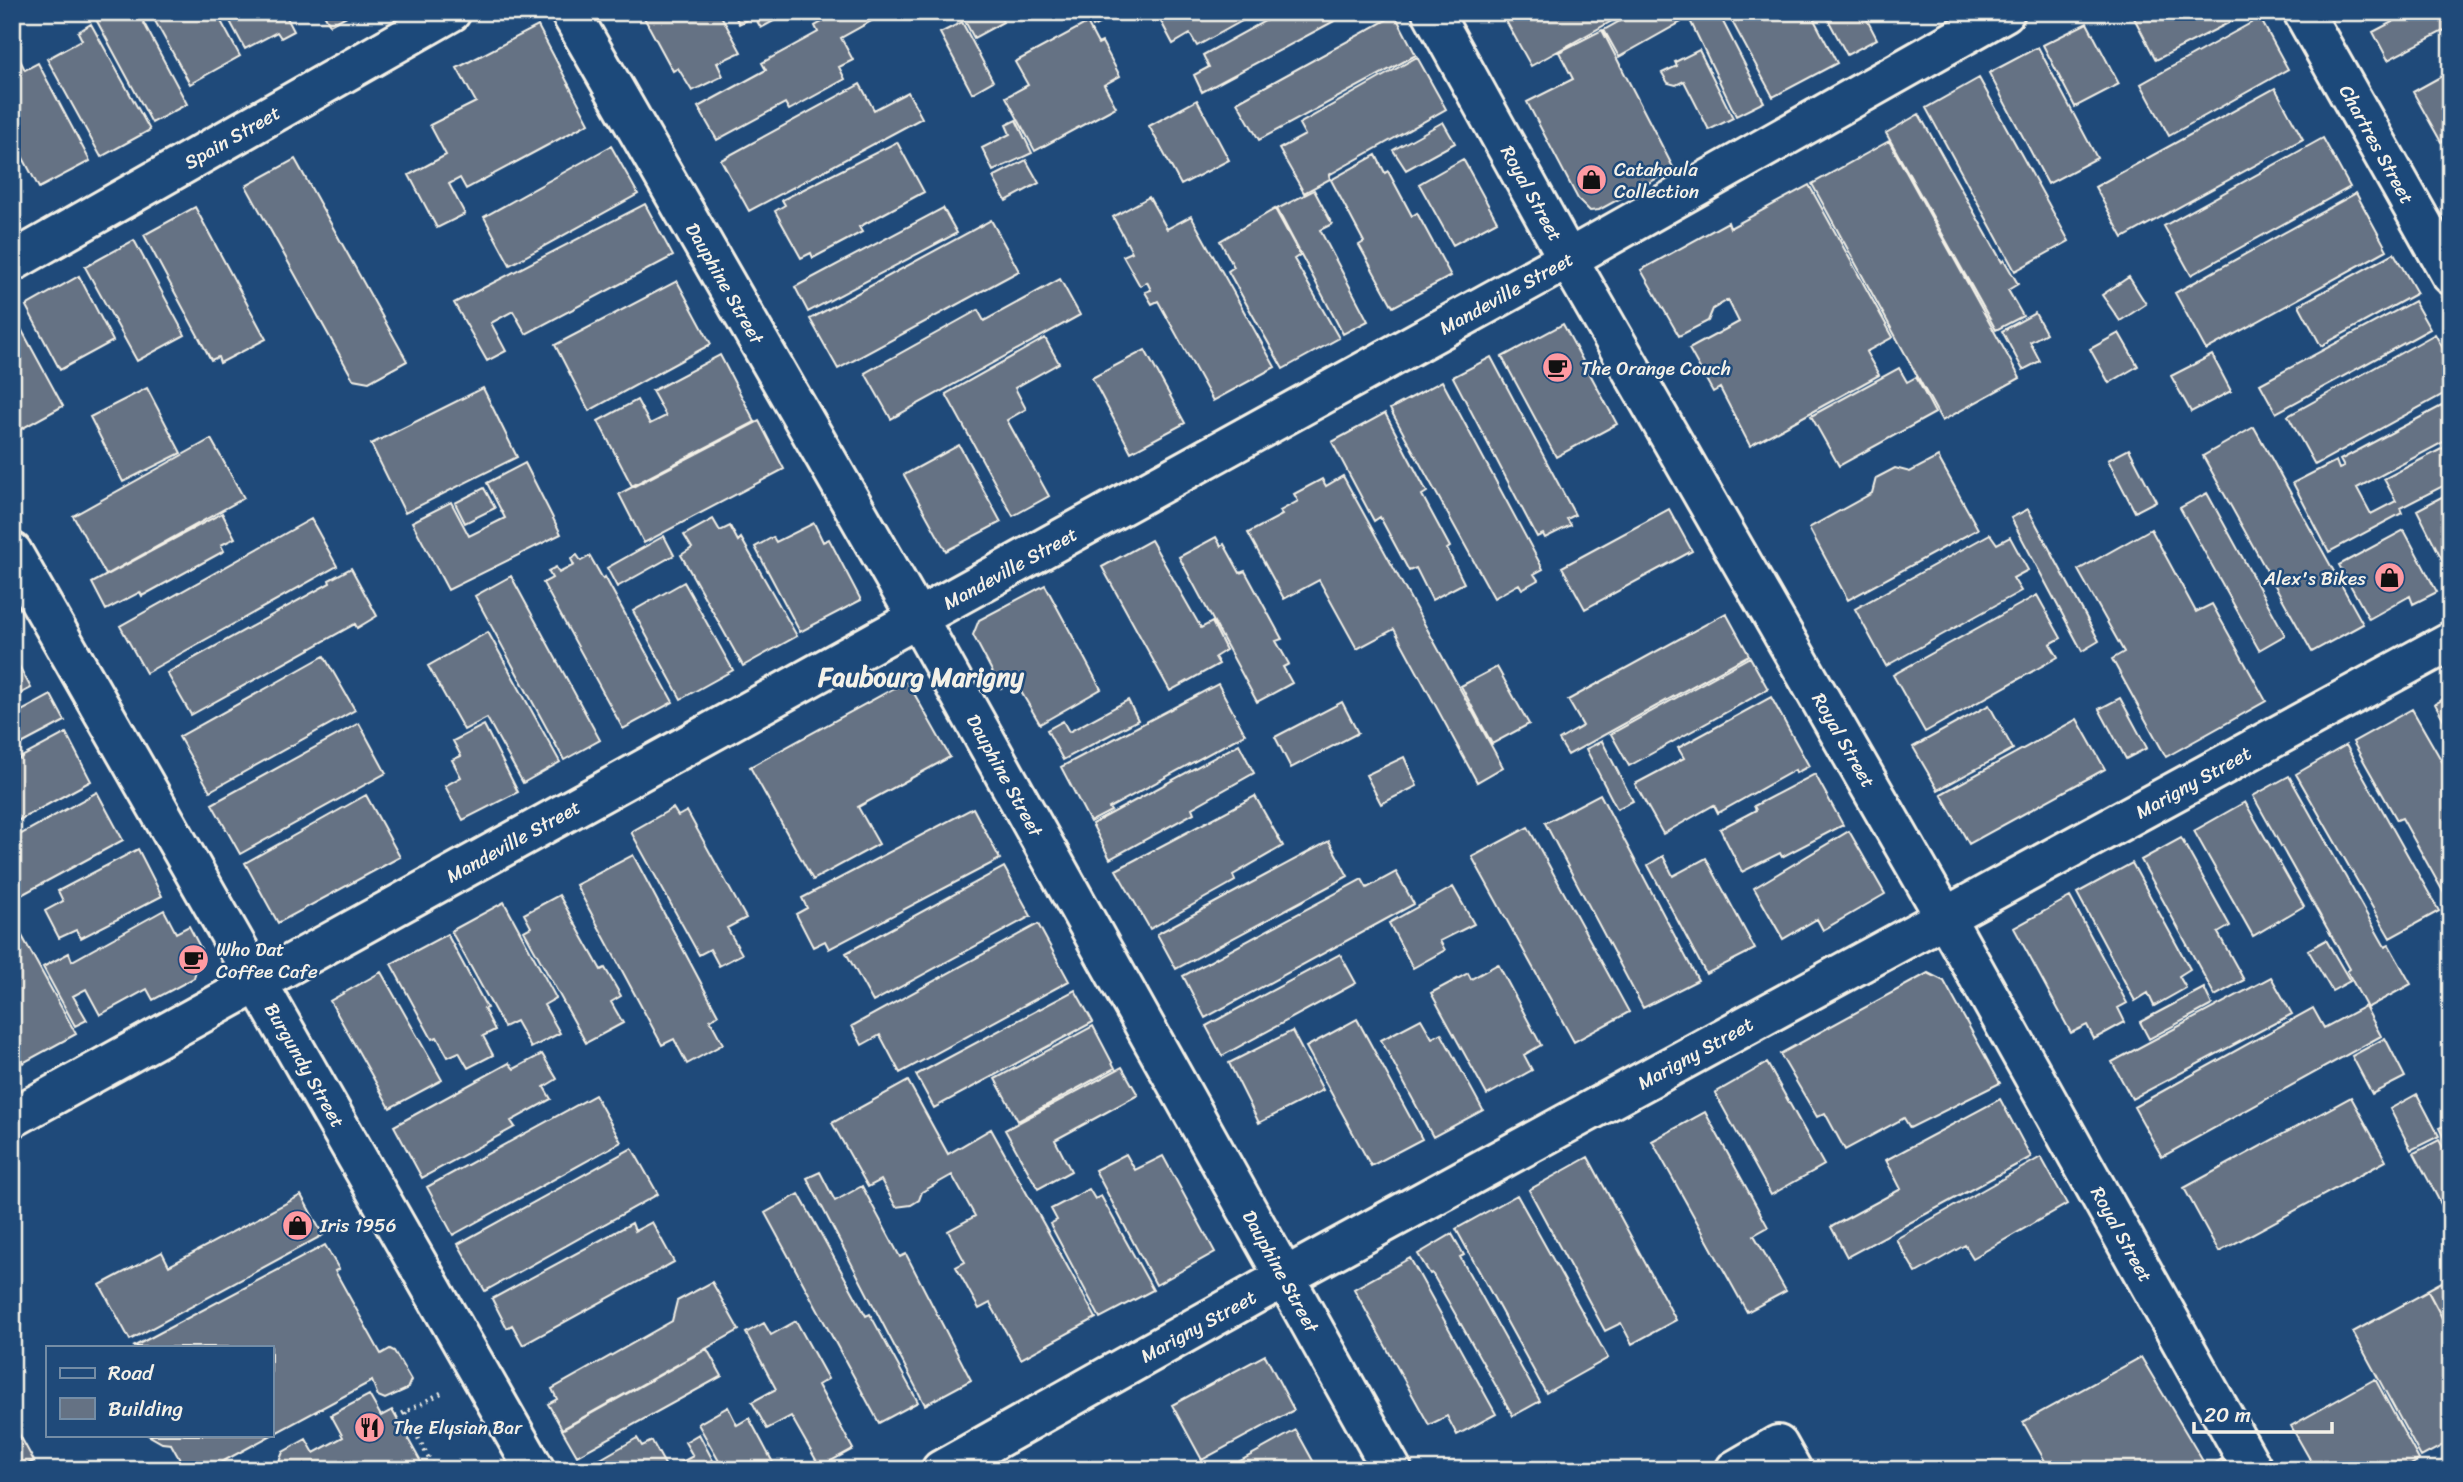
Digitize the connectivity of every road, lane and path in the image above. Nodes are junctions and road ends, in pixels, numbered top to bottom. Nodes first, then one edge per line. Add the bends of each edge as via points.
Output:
1 (451, 12) edge
2 (570, 12) edge
3 (1432, 12) edge
4 (2005, 12) edge
5 (2303, 12) edge
6 (1568, 259) junction
7 (12, 262) edge
8 (2451, 275) edge
9 (12, 552) edge
10 (918, 619) junction
11 (2451, 641) edge
12 (1945, 917) junction
13 (258, 982) junction
14 (12, 1118) edge
15 (1285, 1277) junction
16 (444, 1391) dead end
17 (404, 1413) junction
18 (397, 1417) dead end
19 (1785, 1457) edge
20 (435, 1470) edge
21 (535, 1470) edge
22 (941, 1470) edge
23 (1392, 1470) edge
24 (1735, 1470) edge
25 (2253, 1470) edge

1 - 7 street, Spain Street
2 - 10 street, Dauphine Street
3 - 6 street, Royal Street
4 - 6 street, Mandeville Street
5 - 8 street, Chartres Street
6 - 10 street, Mandeville Street
6 - 12 street, Royal Street
9 - 13 street, Burgundy Street
10 - 13 street, Mandeville Street
10 - 15 street, Dauphine Street
11 - 12 street, Marigny Street
12 - 15 street, Marigny Street
12 - 25 street, Royal Street
13 - 14 street, Mandeville Street
13 - 21 street, Burgundy Street
15 - 22 street, Marigny Street
15 - 23 street, Dauphine Street
16 - 17 path
17 - 18 path
17 - 20 path
19 - 24 street

